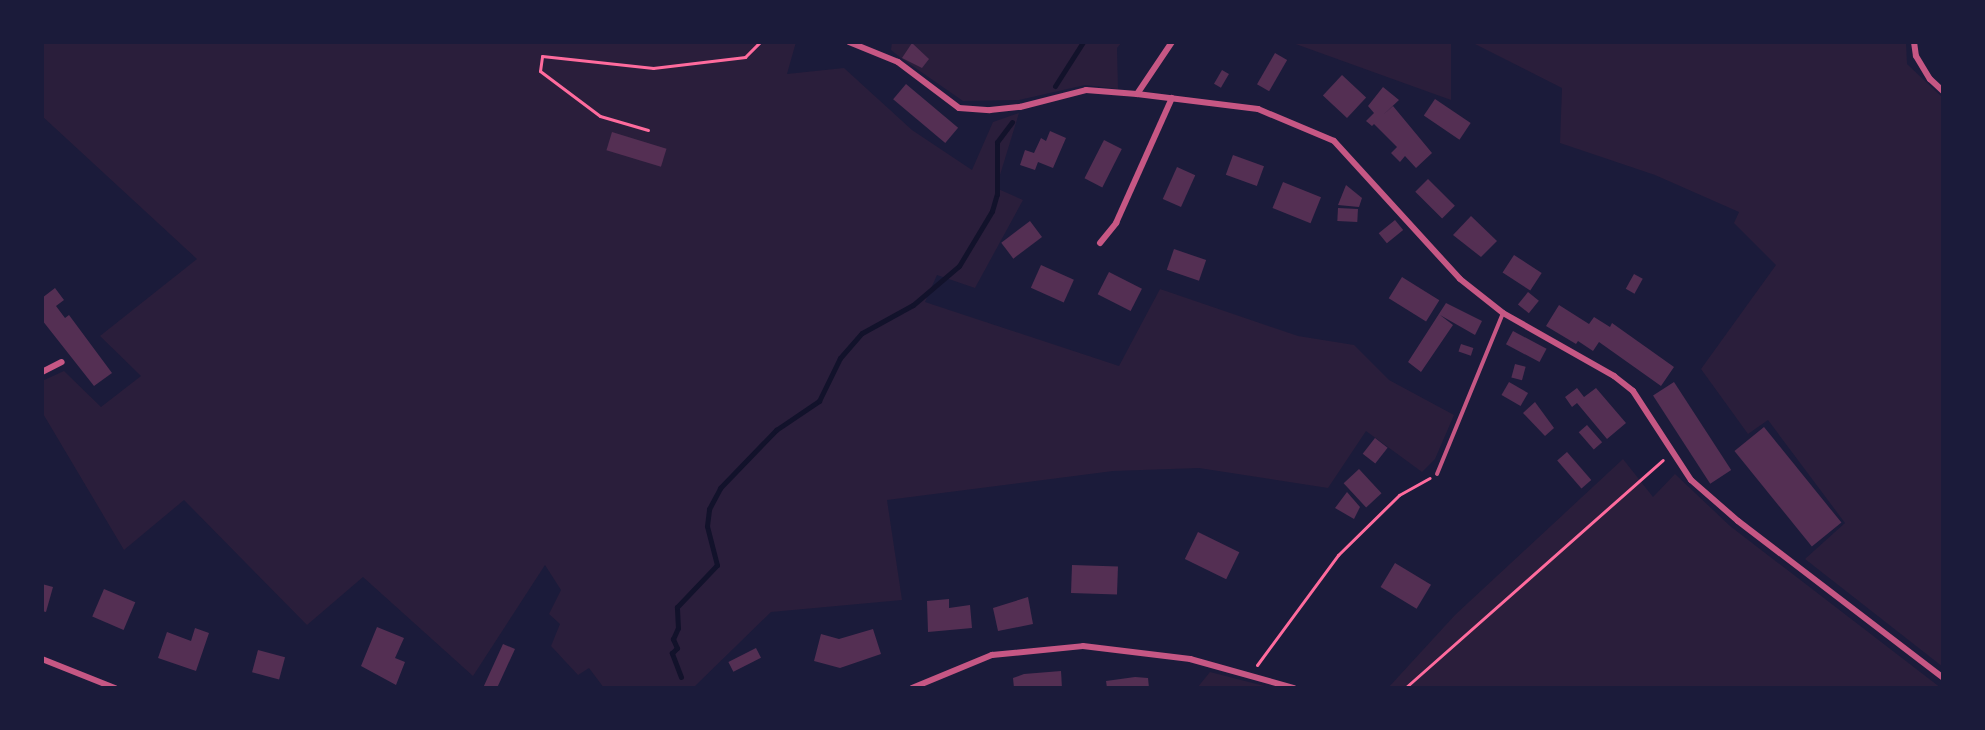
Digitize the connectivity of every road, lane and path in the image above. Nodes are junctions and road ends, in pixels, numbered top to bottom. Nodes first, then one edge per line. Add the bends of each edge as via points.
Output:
1 (760, 42) edge
2 (849, 42) edge
3 (1172, 42) edge
4 (1914, 42) edge
5 (1943, 91) edge
6 (1137, 94) junction
7 (1172, 98) junction
8 (648, 130) dead end
9 (1100, 243) dead end
10 (1503, 313) junction
11 (62, 362) dead end
12 (42, 372) edge
13 (1671, 452) junction
14 (1437, 474) joint
15 (42, 659) edge
16 (1251, 674) junction
17 (1943, 678) edge
18 (115, 688) edge
19 (912, 688) edge
20 (1294, 688) edge
21 (1405, 688) edge

1 - 8 path via 745,57 653,68 542,56 540,71 600,116
2 - 6 street via 898,62 959,108 1020,107 1086,90
3 - 6 street
4 - 5 street via 1916,56
6 - 7 street
7 - 9 street via 1116,223
7 - 10 street via 1258,108 1334,141 1460,279
10 - 13 street via 1614,376 1633,391
10 - 14 lane
11 - 12 street
13 - 17 street via 1691,480 1738,521
13 - 21 path
14 - 16 path via 1399,495 1338,555
15 - 18 street
16 - 19 street via 1190,659 1083,646 992,655
16 - 20 street

